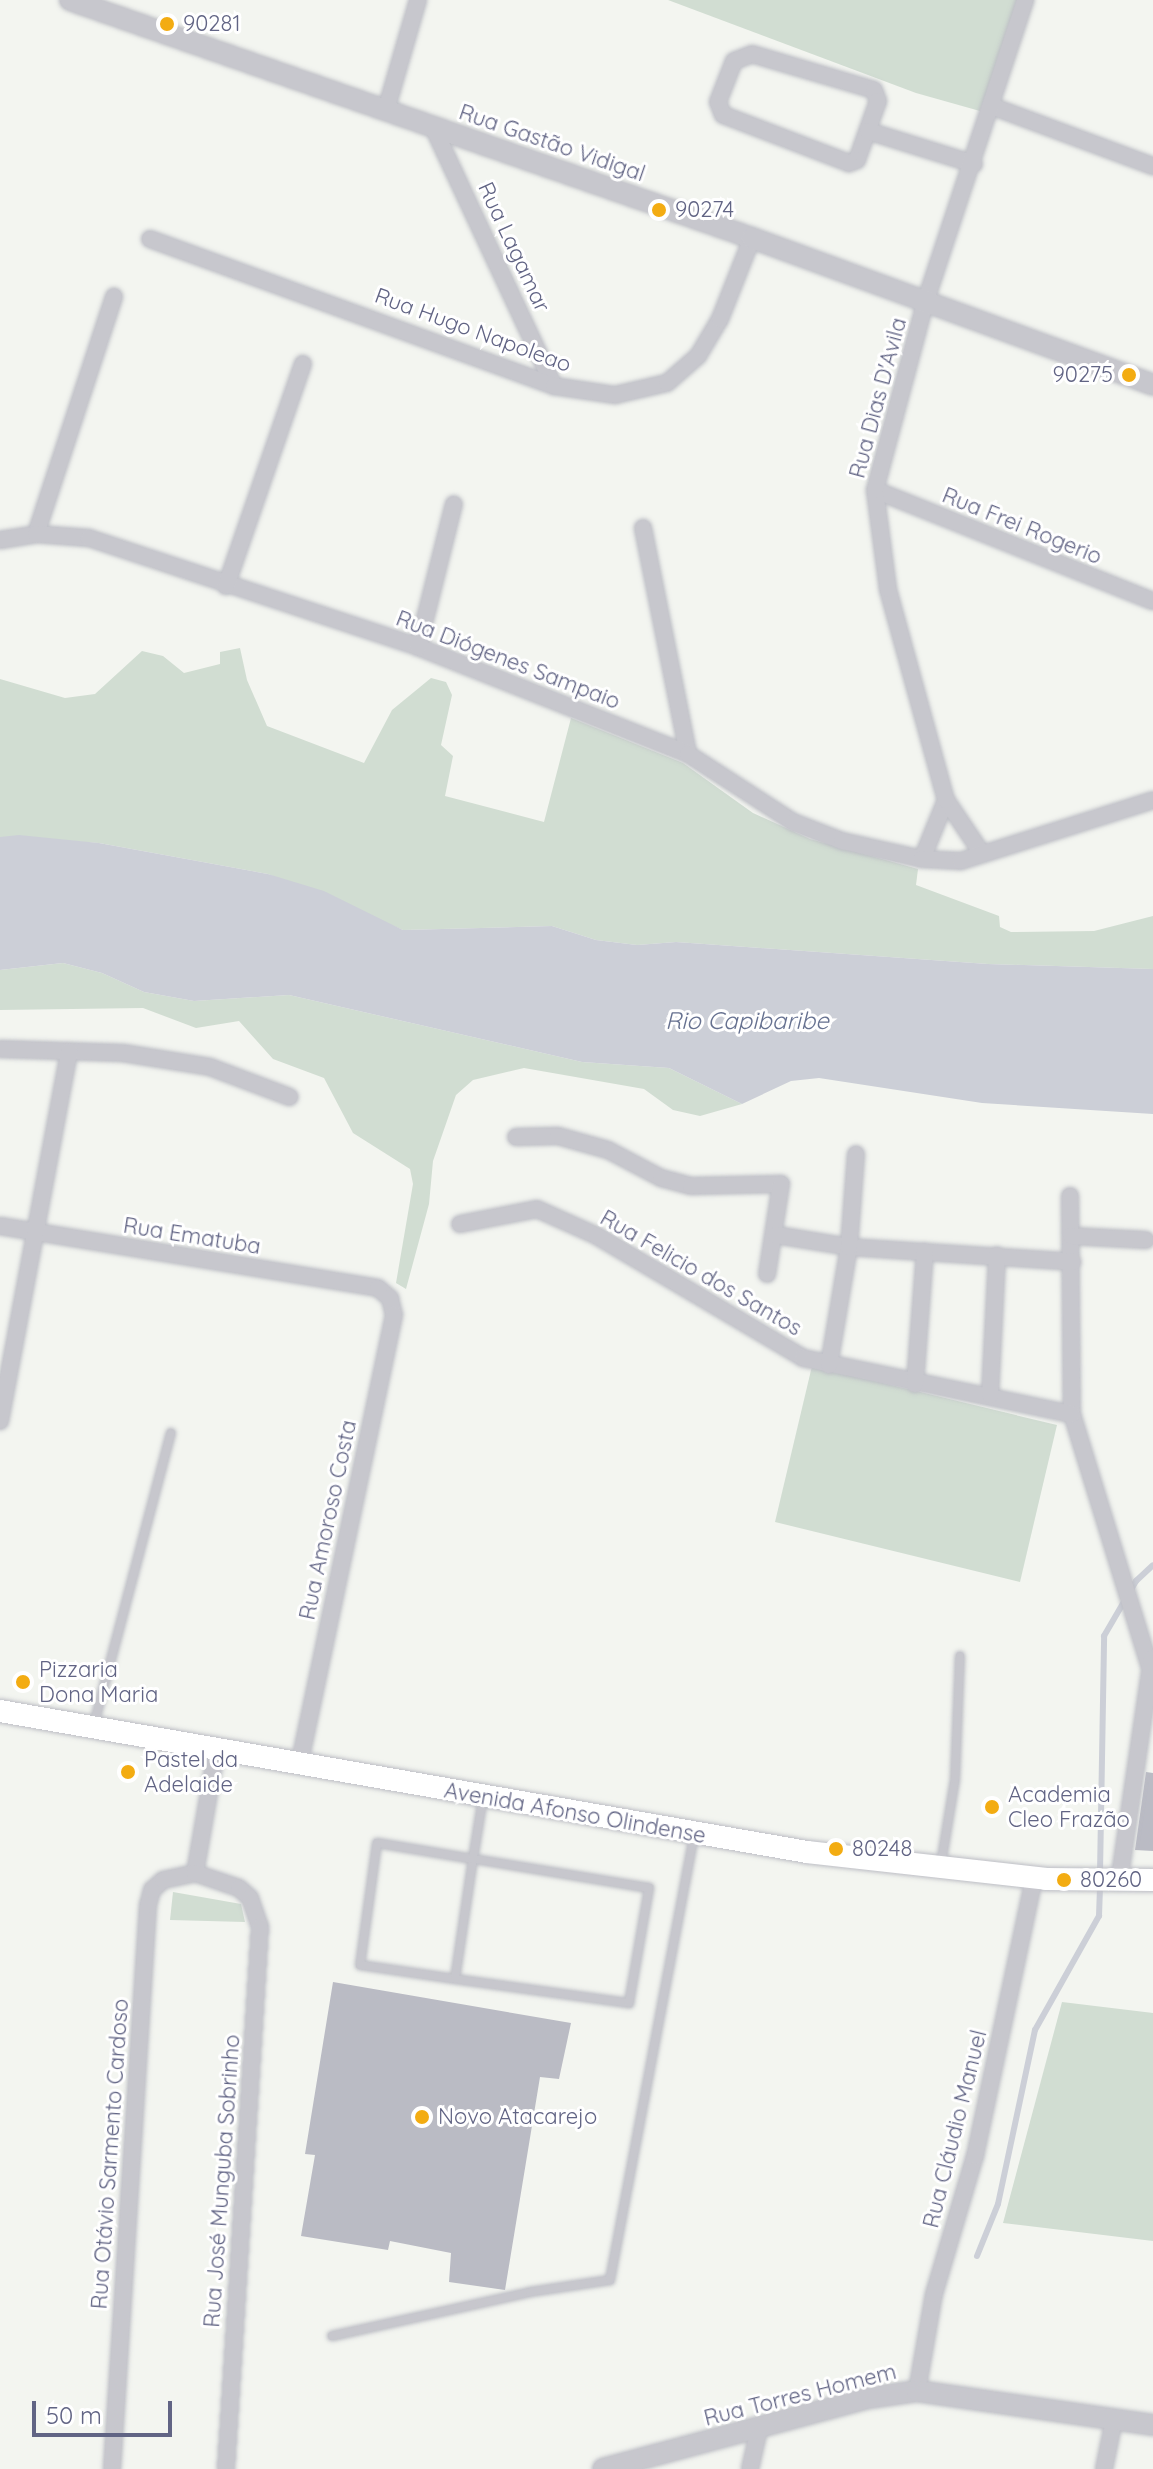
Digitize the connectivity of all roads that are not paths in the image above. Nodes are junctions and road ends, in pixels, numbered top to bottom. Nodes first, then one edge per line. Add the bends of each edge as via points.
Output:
1 (70, 0) edge
2 (418, 0) edge
3 (1025, 0) edge
4 (994, 107) junction
5 (386, 110) junction
6 (433, 127) junction
7 (868, 131) junction
8 (974, 164) junction
9 (1153, 166) edge
10 (752, 238) junction
11 (150, 239) dead end
12 (114, 297) dead end
13 (926, 300) junction
14 (303, 364) dead end
15 (1153, 385) edge
16 (554, 386) junction
17 (875, 490) junction
18 (454, 504) dead end
19 (643, 528) dead end
20 (36, 534) junction
21 (0, 540) edge
22 (226, 586) junction
23 (1153, 601) edge
24 (418, 647) junction
25 (688, 754) junction
26 (946, 800) junction
27 (1153, 800) edge
28 (981, 852) junction
29 (922, 859) junction
30 (0, 1049) edge
31 (69, 1051) junction
32 (290, 1097) dead end
33 (516, 1137) dead end
34 (856, 1154) dead end
35 (1070, 1196) dead end
36 (460, 1224) dead end
37 (0, 1226) edge
38 (35, 1234) junction
39 (776, 1235) junction
40 (1071, 1236) junction
41 (1146, 1240) dead end
42 (849, 1247) junction
43 (925, 1251) junction
44 (997, 1255) junction
45 (1072, 1262) junction
46 (767, 1274) dead end
47 (378, 1288) joint
48 (829, 1365) junction
49 (915, 1384) junction
50 (990, 1395) junction
51 (1, 1412) edge
52 (1072, 1414) junction
53 (171, 1433) dead end
54 (960, 1656) dead end
55 (1152, 1660) edge
56 (0, 1711) edge
57 (93, 1729) junction
58 (216, 1753) junction
59 (299, 1766) junction
60 (483, 1797) junction
61 (694, 1833) junction
62 (473, 1859) junction
63 (940, 1869) junction
64 (195, 1873) junction
65 (1034, 1878) junction
66 (1153, 1880) edge
67 (1115, 1882) junction
68 (455, 1979) junction
69 (332, 2336) dead end
70 (917, 2391) junction
71 (1114, 2420) junction
72 (1153, 2425) edge
73 (759, 2429) junction
74 (112, 2469) edge
75 (226, 2469) edge
76 (603, 2469) edge
77 (750, 2469) edge
78 (1104, 2469) edge

1 - 5 street, Rua Gastão Vidigal
2 - 5 street
3 - 4 street, Rua Dias D'Avila
4 - 8 street, Rua Dias D'Avila
4 - 9 street
5 - 6 street, Rua Gastão Vidigal
6 - 10 street, Rua Gastão Vidigal
6 - 16 street, Rua Lagamar
7 - 7 street via 878,101 874,90 752,54 734,61 718,102 727,117 849,163 857,160
7 - 8 street
8 - 13 street, Rua Dias D'Avila
10 - 13 street, Rua Gastão Vidigal
10 - 16 street, Rua Hugo Napoleao via 711,339 683,372 632,394 594,395
11 - 16 street, Rua Hugo Napoleao
12 - 20 street
13 - 15 street, Rua Gastão Vidigal
13 - 17 street, Rua Dias D'Avila
14 - 22 street
17 - 23 street, Rua Frei Rogerio
17 - 26 street, Rua Dias D'Avila via 888,589
18 - 24 street
19 - 25 street
20 - 21 street, Rua Diógenes Sampaio
20 - 22 street, Rua Diógenes Sampaio via 89,538
22 - 24 street, Rua Diógenes Sampaio
24 - 25 street, Rua Diógenes Sampaio
25 - 29 street, Rua Diógenes Sampaio via 793,822 842,841
26 - 28 street, Rua Dias D'Avila
26 - 29 street
27 - 28 street, Rua Diógenes Sampaio
28 - 29 street, Rua Diógenes Sampaio via 961,861
30 - 31 street
31 - 32 street via 123,1053 210,1067
31 - 38 street
33 - 39 street, Rua Felicio dos Santos via 558,1136 608,1150 661,1178 691,1186 781,1184
34 - 42 street, Rua Felicio dos Santos
35 - 40 street
36 - 48 street, Rua Felicio dos Santos via 537,1209 660,1271 779,1346
37 - 38 street, Rua Ematuba
38 - 47 street, Rua Ematuba
38 - 51 street
39 - 42 street
39 - 46 street, Rua Felicio dos Santos
40 - 41 street
40 - 45 street
42 - 43 street
42 - 48 street, Rua Felicio dos Santos
43 - 44 street
43 - 49 street
44 - 45 street
44 - 50 street
45 - 52 street
47 - 59 street, Rua Amoroso Costa via 390,1298 394,1315
48 - 49 street, Rua Felicio dos Santos
49 - 50 street, Rua Felicio dos Santos
50 - 52 street, Rua Felicio dos Santos
52 - 55 street
53 - 57 lane
54 - 63 lane via 955,1779
55 - 67 street
56 - 57 main road, Avenida Afonso Olindense
57 - 58 main road, Avenida Afonso Olindense
58 - 59 main road, Avenida Afonso Olindense
58 - 64 street
59 - 60 main road, Avenida Afonso Olindense
60 - 61 main road, Avenida Afonso Olindense
60 - 62 lane
61 - 63 main road, Avenida Afonso Olindense
61 - 69 lane via 610,2280 530,2292
62 - 68 lane
62 - 68 lane via 377,1843 360,1965
62 - 68 lane via 649,1888 629,2003
63 - 65 main road, Avenida Afonso Olindense
64 - 74 street, Rua Otávio Sarmento Cardoso via 163,1880 152,1890 148,1905
64 - 75 street, Rua José Munguba Sobrinho via 239,1888 250,1898 260,1927
65 - 67 main road, Avenida Afonso Olindense
65 - 70 street, Rua Cláudio Manuel via 975,2156 934,2294
66 - 67 main road, Avenida Afonso Olindense
70 - 71 street, Rua Torres Homem
70 - 73 street, Rua Torres Homem via 868,2398
71 - 72 street, Rua Torres Homem
71 - 78 street
73 - 76 street, Rua Torres Homem
73 - 77 street

